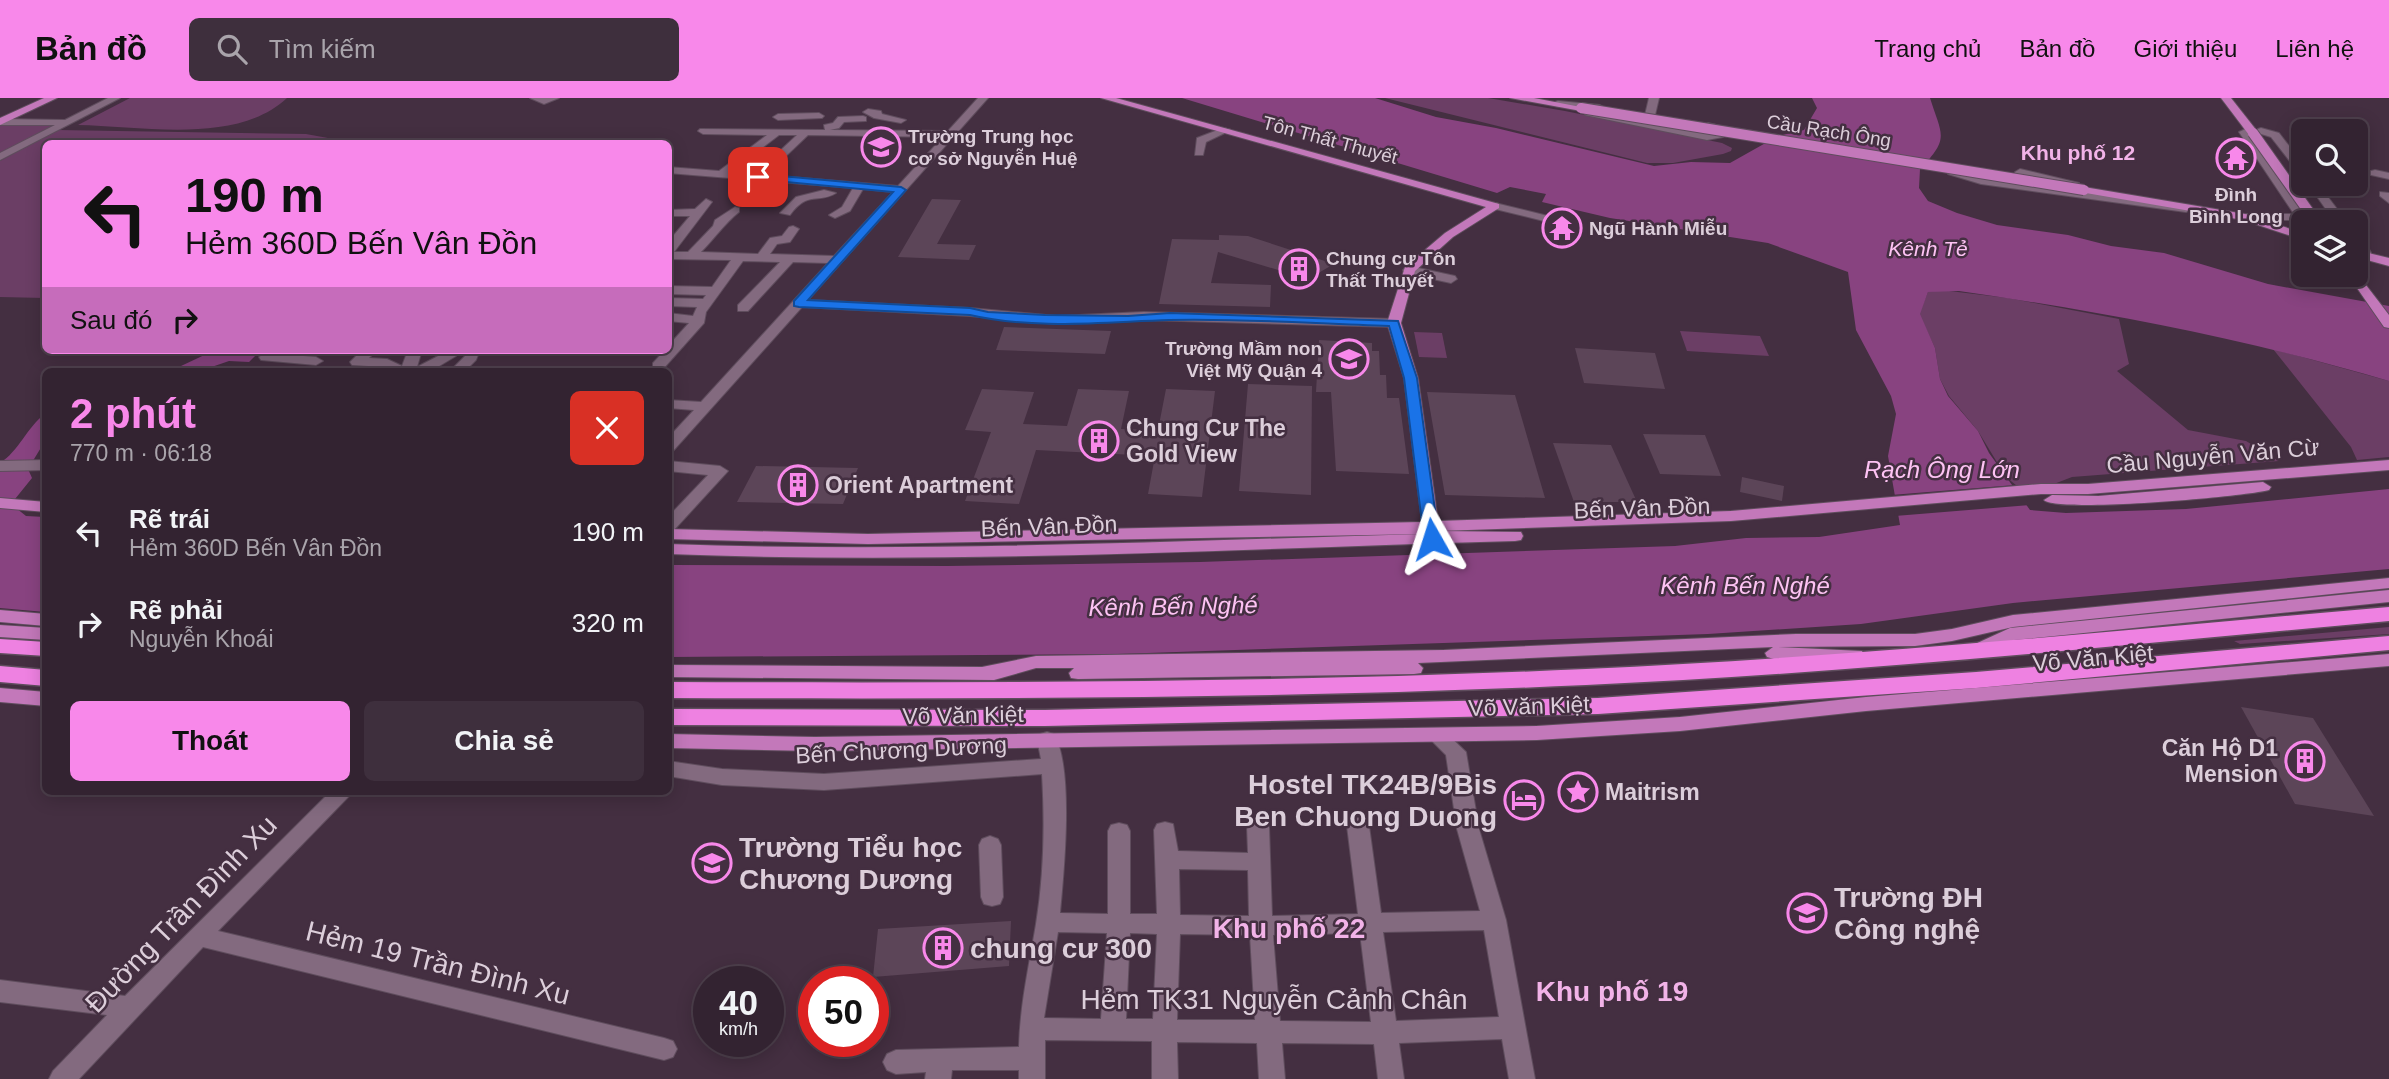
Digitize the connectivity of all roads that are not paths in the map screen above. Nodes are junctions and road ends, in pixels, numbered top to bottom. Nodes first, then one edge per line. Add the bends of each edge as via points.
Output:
1 (41, 98) edge
2 (52, 98) edge
3 (115, 98) edge
4 (554, 98) edge
5 (983, 98) edge
6 (1106, 98) edge
7 (1515, 98) edge
8 (1654, 98) edge
9 (2226, 98) edge
10 (2238, 98) edge
11 (539, 99) edge
12 (1563, 105) junction
13 (1650, 115) junction
14 (862, 117) junction
15 (883, 118) junction
16 (0, 120) edge
17 (901, 120) dead end
18 (66, 122) junction
19 (790, 122) dead end
20 (824, 122) junction
21 (1226, 130) junction
22 (703, 131) dead end
23 (762, 132) junction
24 (2257, 132) junction
25 (775, 133) junction
26 (803, 133) junction
27 (847, 134) junction
28 (873, 134) junction
29 (951, 134) junction
30 (27, 143) junction
31 (42, 143) edge
32 (1199, 153) dead end
33 (2291, 156) edge
34 (0, 157) edge
35 (1929, 169) dead end
36 (672, 170) edge
37 (2375, 173) dead end
38 (721, 175) junction
39 (2389, 176) edge
40 (758, 177) junction
41 (2024, 187) junction
42 (863, 188) junction
43 (901, 190) junction
44 (1495, 206) junction
45 (701, 207) junction
46 (2298, 210) edge
47 (2308, 210) edge
48 (2325, 210) edge
49 (2207, 211) junction
50 (672, 212) edge
51 (786, 213) dead end
52 (835, 215) dead end
53 (2245, 217) junction
54 (2291, 217) edge
55 (1544, 218) dead end
56 (793, 229) dead end
57 (2291, 233) edge
58 (672, 248) edge
59 (672, 253) edge
60 (692, 255) junction
61 (740, 257) junction
62 (762, 257) junction
63 (790, 258) junction
64 (2368, 258) edge
65 (837, 260) junction
66 (2389, 262) edge
67 (1409, 271) junction
68 (2368, 271) edge
69 (1451, 279) dead end
70 (2363, 287) edge
71 (672, 290) edge
72 (715, 291) junction
73 (672, 302) edge
74 (706, 303) junction
75 (799, 303) junction
76 (2389, 306) edge
77 (743, 308) dead end
78 (672, 317) edge
79 (699, 320) junction
80 (1394, 323) junction
81 (2389, 324) edge
82 (672, 350) edge
83 (322, 354) edge
84 (366, 354) edge
85 (395, 354) edge
86 (449, 354) edge
87 (472, 354) edge
88 (669, 354) edge
89 (266, 357) dead end
90 (316, 361) junction
91 (387, 363) junction
92 (658, 366) dead end
93 (307, 368) edge
94 (396, 368) edge
95 (418, 368) edge
96 (460, 368) edge
97 (672, 404) edge
98 (705, 407) junction
99 (672, 444) edge
100 (2389, 455) edge
101 (42, 465) edge
102 (0, 466) edge
103 (672, 466) edge
104 (2389, 467) edge
105 (2389, 476) edge
106 (0, 492) edge
107 (2037, 495) junction
108 (42, 499) edge
109 (42, 500) edge
110 (0, 503) edge
111 (672, 523) edge
112 (1431, 532) junction
113 (672, 534) edge
114 (672, 549) edge
115 (2389, 583) edge
116 (2389, 596) edge
117 (2389, 614) edge
118 (0, 616) edge
119 (42, 620) edge
120 (0, 631) edge
121 (42, 634) edge
122 (2010, 634) junction
123 (1952, 635) junction
124 (2389, 643) edge
125 (0, 646) edge
126 (42, 649) edge
127 (1980, 649) junction
128 (1904, 657) junction
129 (2389, 660) edge
130 (672, 671) edge
131 (0, 674) edge
132 (982, 674) junction
133 (42, 678) edge
134 (672, 690) edge
135 (0, 695) edge
136 (42, 699) edge
137 (672, 717) edge
138 (1473, 734) junction
139 (1436, 735) junction
140 (1048, 739) junction
141 (672, 740) edge
142 (1456, 752) junction
143 (1052, 766) junction
144 (672, 769) edge
145 (340, 795) edge
146 (1358, 826) dead end
147 (1258, 827) dead end
148 (1165, 830) dead end
149 (1119, 831) dead end
150 (990, 845) dead end
151 (1169, 860) junction
152 (1260, 862) junction
153 (992, 897) dead end
154 (1494, 920) junction
155 (1048, 922) junction
156 (1371, 922) junction
157 (1119, 923) junction
158 (1167, 924) junction
159 (1261, 926) junction
160 (198, 936) junction
161 (0, 991) edge
162 (130, 1007) junction
163 (1513, 1027) junction
164 (1034, 1029) junction
165 (1113, 1030) junction
166 (1163, 1031) junction
167 (1268, 1031) junction
168 (1385, 1032) junction
169 (664, 1049) dead end
170 (896, 1062) dead end
171 (1032, 1068) edge
172 (939, 1069) edge
173 (62, 1079) edge
174 (1165, 1079) edge
175 (1272, 1079) edge
176 (1391, 1079) edge
177 (1522, 1079) edge

1 - 16 main road
2 - 16 main road
3 - 18 street
4 - 11 street
5 - 29 street
6 - 21 main road, Tôn Thất Thuyết
7 - 12 main road, Cầu Rạch Ông
8 - 13 street
9 - 24 main road
10 - 24 main road
12 - 13 street
12 - 13 street via 1707,137 1719,135 1721,127
12 - 49 main road, Cầu Rạch Ông, bridge
14 - 15 street via 878,113
14 - 20 street via 841,119 836,126
14 - 27 street
15 - 17 street
15 - 28 street
16 - 18 street
18 - 30 street
19 - 26 street via 805,124
20 - 23 street via 782,114
20 - 26 street
20 - 26 street
20 - 27 street
21 - 32 street via 1201,139
21 - 44 main road, Tôn Thất Thuyết
22 - 23 street
23 - 25 street
24 - 33 street via 2275,135
24 - 46 street via 2244,132
24 - 47 main road, bridge
24 - 48 main road
25 - 26 street
25 - 38 street
26 - 40 street
27 - 28 street
28 - 29 street
29 - 43 street
30 - 31 street
30 - 34 street
35 - 41 street
36 - 38 street
37 - 39 street
38 - 40 street
40 - 42 street
41 - 49 street
41 - 49 street via 2020,172
42 - 43 street
42 - 51 street via 807,194
42 - 52 street
43 - 65 street
44 - 55 street, Tôn Thất Thuyết
44 - 67 main road via 1449,235
45 - 50 street
45 - 58 street
45 - 60 street via 740,210 719,222
49 - 53 main road, Cầu Rạch Ông
53 - 54 street
53 - 57 main road, Cầu Rạch Ông
56 - 62 street via 786,240 774,240
59 - 60 street
60 - 61 street
61 - 62 street
61 - 72 street
62 - 63 street
63 - 65 street
63 - 77 street
64 - 66 main road
65 - 75 street
67 - 69 street
67 - 80 main road
68 - 76 main road
70 - 81 main road
71 - 72 street
72 - 74 street
73 - 74 street
74 - 79 street
75 - 80 street via 1045,318
75 - 98 street
78 - 79 street
79 - 82 street
80 - 112 main road via 1410,378
83 - 90 street
84 - 91 street via 357,362
85 - 91 street
86 - 95 street
87 - 96 street
88 - 92 street
89 - 90 street
90 - 93 street
91 - 94 street
97 - 98 street
98 - 99 street
100 - 107 main road via 2078,482
101 - 102 street
103 - 111 street via 720,471
104 - 107 main road, Cầu Nguyễn Văn Cừ
105 - 107 main road via 2098,501
106 - 108 main road
107 - 112 main road, Bến Vân Đồn via 1733,522
109 - 110 main road via 26,506
112 - 113 main road, Bến Vân Đồn via 868,539
112 - 114 main road, Bến Vân Đồn via 908,552
115 - 123 main road, Võ Văn Kiệt via 2013,621
116 - 122 main road
117 - 127 highway, Võ Văn Kiệt
118 - 119 main road
120 - 121 main road
122 - 123 main road
122 - 127 main road
123 - 132 main road, Võ Văn Kiệt via 1444,656 1036,662
124 - 137 highway, Võ Văn Kiệt via 1976,680 1598,706 1045,718
125 - 126 highway
127 - 128 highway, Võ Văn Kiệt
128 - 132 main road, Võ Văn Kiệt via 1787,652 1344,670
128 - 134 highway, Võ Văn Kiệt via 1587,677 1369,684
129 - 138 main road, Võ Văn Kiệt via 1613,729
130 - 132 main road, Võ Văn Kiệt
131 - 133 highway
135 - 136 main road
138 - 139 main road, Võ Văn Kiệt
138 - 142 street
139 - 140 main road, Võ Văn Kiệt
139 - 142 street
140 - 141 main road, Võ Văn Kiệt via 816,744
140 - 143 street
142 - 154 street via 1468,829
143 - 144 street, Bến Chương Dương via 824,782 722,777
143 - 155 street via 1056,833
145 - 160 street, Đường Trần Ðình Xu
146 - 156 street
147 - 152 street
148 - 151 street
149 - 157 street
150 - 153 street
151 - 152 street
151 - 158 street
152 - 159 street
154 - 156 street
154 - 163 street
155 - 157 street
155 - 164 street via 1032,1011
156 - 159 street
156 - 168 street
157 - 158 street
157 - 165 street
158 - 159 street
158 - 166 street
159 - 167 street
160 - 162 street, Đường Trần Ðình Xu
160 - 169 street, Hẻm 19 Trần Ðình Xu
161 - 162 street
162 - 173 street, Đường Trần Ðình Xu
163 - 168 street, Hẻm TK31 Nguyễn Cảnh Chân
163 - 177 street
164 - 165 street, Hẻm TK31 Nguyễn Cảnh Chân
164 - 171 street
165 - 166 street, Hẻm TK31 Nguyễn Cảnh Chân
166 - 167 street, Hẻm TK31 Nguyễn Cảnh Chân
166 - 174 street
167 - 168 street, Hẻm TK31 Nguyễn Cảnh Chân
167 - 175 street
168 - 176 street
170 - 172 street
171 - 172 street

